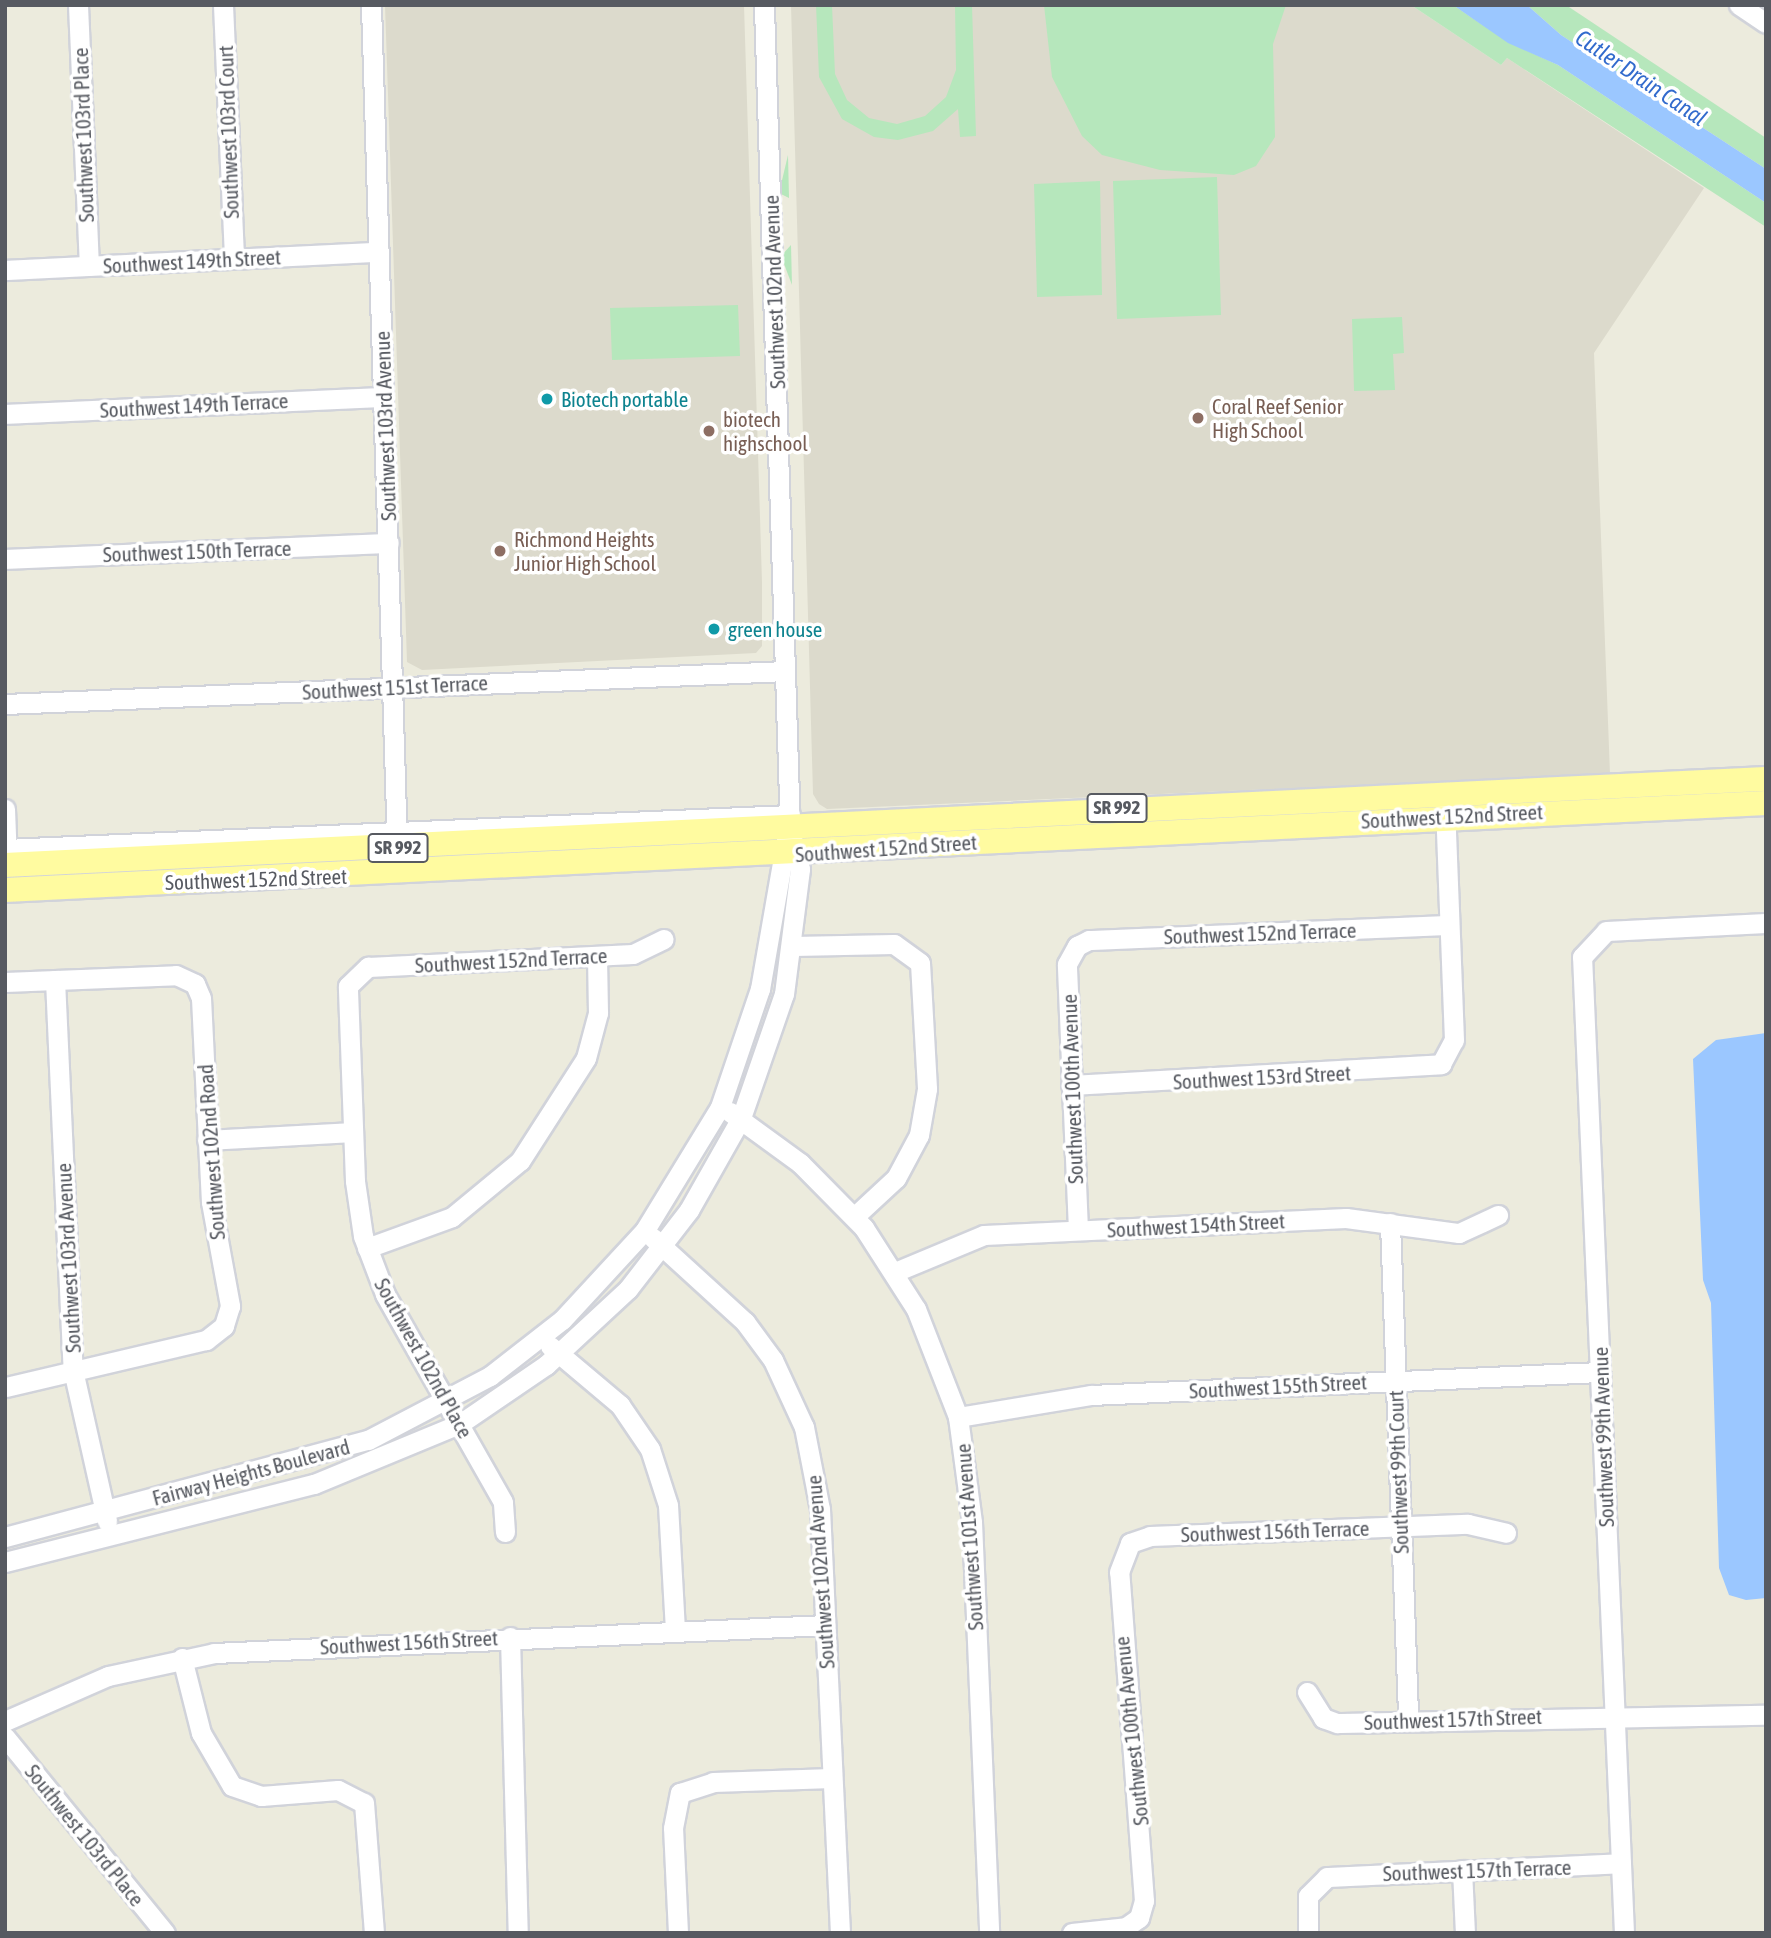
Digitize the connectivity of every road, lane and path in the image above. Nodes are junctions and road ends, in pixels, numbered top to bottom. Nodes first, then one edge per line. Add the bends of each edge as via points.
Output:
1 (78, 5) edge
2 (223, 5) edge
3 (371, 5) edge
4 (764, 5) edge
5 (1739, 5) edge
6 (1766, 23) edge
7 (379, 252) junction
8 (233, 259) junction
9 (89, 266) junction
10 (5, 270) edge
11 (383, 397) junction
12 (5, 414) edge
13 (389, 543) junction
14 (5, 559) edge
15 (785, 671) junction
16 (395, 687) junction
17 (5, 704) edge
18 (1766, 779) edge
19 (1766, 803) edge
20 (1445, 804) junction
21 (5, 809) edge
22 (790, 822) junction
23 (397, 840) junction
24 (789, 855) junction
25 (6, 857) edge
26 (398, 873) junction
27 (7, 890) edge
28 (1766, 923) edge
29 (1449, 925) junction
30 (664, 939) dead end
31 (793, 946) junction
32 (1073, 950) joint
33 (597, 956) junction
34 (356, 973) joint
35 (55, 980) junction
36 (5, 982) edge
37 (1071, 1085) junction
38 (720, 1107) junction
39 (741, 1118) junction
40 (352, 1132) junction
41 (207, 1140) junction
42 (1498, 1215) dead end
43 (854, 1217) junction
44 (1390, 1223) junction
45 (645, 1230) junction
46 (1078, 1230) junction
47 (663, 1247) junction
48 (367, 1248) junction
49 (895, 1272) junction
50 (541, 1338) junction
51 (560, 1354) junction
52 (73, 1370) junction
53 (1600, 1372) junction
54 (1394, 1381) junction
55 (5, 1388) edge
56 (448, 1401) junction
57 (958, 1416) junction
58 (461, 1423) junction
59 (104, 1509) junction
60 (1400, 1526) junction
61 (110, 1531) junction
62 (505, 1532) dead end
63 (1506, 1534) dead end
64 (5, 1537) edge
65 (1128, 1545) joint
66 (5, 1562) edge
67 (825, 1625) junction
68 (675, 1631) junction
69 (510, 1637) junction
70 (181, 1658) junction
71 (1307, 1692) dead end
72 (1766, 1714) edge
73 (1614, 1716) junction
74 (1408, 1720) junction
75 (5, 1721) edge
76 (5, 1737) edge
77 (832, 1778) junction
78 (1621, 1863) junction
79 (1462, 1870) junction
80 (165, 1933) edge
81 (374, 1933) edge
82 (518, 1933) edge
83 (678, 1933) edge
84 (840, 1933) edge
85 (989, 1933) edge
86 (1072, 1933) edge
87 (1308, 1933) edge
88 (1465, 1933) edge
89 (1624, 1933) edge

1 - 9 street, Southwest 103rd Place
2 - 8 street, Southwest 103rd Court
3 - 7 street, Southwest 103rd Avenue
4 - 15 street, Southwest 102nd Avenue
5 - 6 street
7 - 8 street, Southwest 149th Street
7 - 11 street, Southwest 103rd Avenue
8 - 9 street, Southwest 149th Street
9 - 10 street, Southwest 149th Street
11 - 12 street, Southwest 149th Terrace
11 - 13 street, Southwest 103rd Avenue
13 - 14 street, Southwest 150th Terrace
13 - 16 street, Southwest 103rd Avenue
15 - 16 street, Southwest 151st Terrace
15 - 22 street, Southwest 102nd Avenue
16 - 17 street, Southwest 151st Terrace
16 - 23 street, Southwest 103rd Avenue
18 - 20 main road, Southwest 152nd Street / SR 992
19 - 20 main road, Southwest 152nd Street / SR 992
20 - 22 main road, Southwest 152nd Street / SR 992
20 - 24 main road, Southwest 152nd Street / SR 992
20 - 29 street
21 - 25 street
22 - 23 main road, Southwest 152nd Street / SR 992
22 - 24 street, Fairway Heights Boulevard
23 - 25 main road, Southwest 152nd Street / SR 992
23 - 26 main road
24 - 26 main road, Southwest 152nd Street / SR 992
24 - 31 street, Fairway Heights Boulevard
24 - 38 street, Fairway Heights Boulevard via 760,989
25 - 27 street
26 - 27 main road, Southwest 152nd Street / SR 992
28 - 53 street, Southwest 99th Avenue via 1614,930 1588,943 1582,957
29 - 32 street, Southwest 152nd Terrace via 1089,940
29 - 37 street, Southwest 153rd Street via 1454,1040 1449,1057 1425,1069
30 - 33 street, Southwest 152nd Terrace via 633,954
31 - 39 street, Fairway Heights Boulevard via 771,1041
31 - 43 street via 889,944 909,950 920,963 925,1064 919,1135 896,1178
32 - 37 street, Southwest 100th Avenue via 1066,964
33 - 34 street, Southwest 152nd Terrace
33 - 48 street via 598,1013 586,1058 520,1161 452,1217
34 - 40 street, Southwest 102nd Place via 348,997
35 - 36 street
35 - 41 street, Southwest 102nd Road via 176,975 195,984 201,998
35 - 52 street, Southwest 103rd Avenue
37 - 46 street, Southwest 100th Avenue
38 - 39 street, Southwest 101st Avenue
38 - 45 street, Fairway Heights Boulevard
39 - 43 street, Southwest 101st Avenue via 800,1163
39 - 47 street, Fairway Heights Boulevard
40 - 41 street
40 - 48 street, Southwest 102nd Place
41 - 52 street, Southwest 102nd Road via 211,1202 230,1301 227,1320 206,1340
42 - 44 street, Southwest 154th Street via 1459,1233
43 - 49 street, Southwest 101st Avenue
44 - 46 street, Southwest 154th Street via 1346,1218
44 - 54 street, Southwest 99th Court
45 - 47 street, Southwest 102nd Avenue
45 - 50 street, Fairway Heights Boulevard
46 - 49 street, Southwest 154th Street via 976,1236
47 - 51 street, Fairway Heights Boulevard
47 - 67 street, Southwest 102nd Avenue via 746,1322 798,1411 817,1487
48 - 56 street, Southwest 102nd Place via 385,1294
49 - 57 street, Southwest 101st Avenue via 935,1350
50 - 51 street
50 - 56 street, Fairway Heights Boulevard
51 - 58 street, Fairway Heights Boulevard
51 - 68 street via 627,1414 663,1479
52 - 55 street
52 - 59 street, Southwest 103rd Avenue
53 - 54 street, Southwest 155th Street
53 - 73 street, Southwest 99th Avenue
54 - 57 street, Southwest 155th Street via 1066,1397
54 - 60 street, Southwest 99th Court
56 - 58 street, Southwest 102nd Place
56 - 59 street, Fairway Heights Boulevard via 334,1452
57 - 85 street, Southwest 101st Avenue via 972,1522
58 - 61 street, Fairway Heights Boulevard via 314,1484
58 - 62 street, Southwest 102nd Place via 503,1502
59 - 61 street, Southwest 103rd Avenue
59 - 64 street, Fairway Heights Boulevard
60 - 63 street, Southwest 156th Terrace via 1468,1524
60 - 65 street, Southwest 156th Terrace via 1150,1536
60 - 74 street, Southwest 99th Court
61 - 66 street, Fairway Heights Boulevard
65 - 86 street, Southwest 100th Avenue via 1119,1572 1124,1693 1144,1866 1139,1918 1118,1930
67 - 68 street, Southwest 156th Street
67 - 77 street, Southwest 102nd Avenue
68 - 69 street, Southwest 156th Street
69 - 70 street, Southwest 156th Street
69 - 82 street
70 - 75 street, Southwest 156th Street via 92,1682
70 - 81 street via 201,1733 223,1777 243,1793 356,1795 369,1812
71 - 74 street, Southwest 157th Street via 1332,1722
72 - 73 street, Southwest 157th Street
73 - 74 street, Southwest 157th Street
73 - 78 street, Southwest 99th Avenue
76 - 80 street, Southwest 103rd Place
77 - 83 street via 713,1782 680,1793 673,1828
77 - 84 street, Southwest 102nd Avenue
78 - 79 street, Southwest 157th Terrace
78 - 89 street, Southwest 99th Avenue
79 - 87 street, Southwest 157th Terrace via 1332,1876 1310,1891
79 - 88 street

